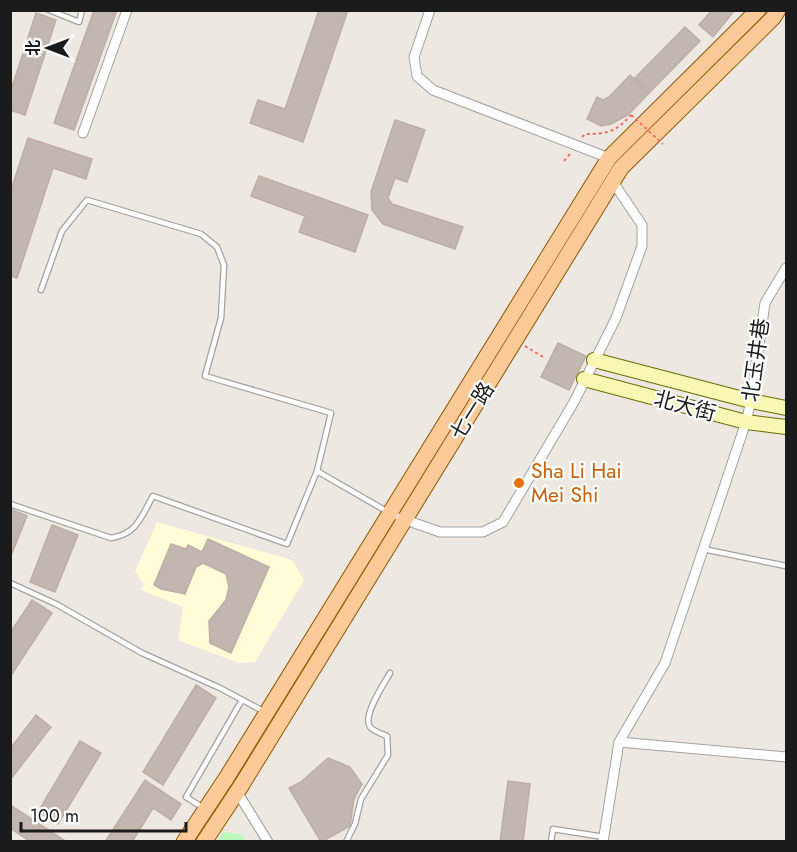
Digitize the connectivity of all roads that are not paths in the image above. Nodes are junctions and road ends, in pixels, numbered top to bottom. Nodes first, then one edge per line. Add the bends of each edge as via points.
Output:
1 (49, 10) edge
2 (82, 10) edge
3 (127, 10) edge
4 (430, 10) edge
5 (758, 10) edge
6 (778, 10) edge
7 (83, 133) dead end
8 (609, 158) junction
9 (613, 182) junction
10 (786, 268) edge
11 (40, 290) dead end
12 (594, 360) junction
13 (584, 379) junction
14 (751, 401) junction
15 (786, 408) edge
16 (746, 422) junction
17 (786, 426) edge
18 (317, 471) junction
19 (10, 504) edge
20 (390, 513) junction
21 (405, 521) junction
22 (703, 549) junction
23 (786, 566) edge
24 (10, 583) edge
25 (390, 673) dead end
26 (242, 700) junction
27 (267, 713) junction
28 (620, 742) junction
29 (786, 757) edge
30 (227, 777) junction
31 (237, 792) junction
32 (206, 809) junction
33 (603, 839) edge
34 (184, 842) edge
35 (204, 842) edge
36 (268, 842) edge
37 (346, 842) edge
38 (551, 842) edge
39 (614, 842) edge

1 - 2 lane via 79,22
3 - 7 street
4 - 8 street via 414,57 417,76 433,90
5 - 8 main road, 七一路
6 - 9 main road, 七一路 via 621,168
8 - 20 main road, 七一路
9 - 12 street via 642,225 642,246 616,318
9 - 21 main road, 七一路
10 - 14 street, 北玉井巷 via 765,303
11 - 18 lane via 62,231 87,200 210,239 224,266 222,318 205,376 331,413
12 - 13 street
12 - 14 main road, 北大街
13 - 16 main road, 北大街
13 - 21 street via 503,522 483,532 440,532
14 - 15 main road, 北大街
14 - 16 street, 北玉井巷
16 - 17 main road, 北大街
16 - 22 street, 北玉井巷
18 - 19 lane via 287,543 153,496 130,532 111,538
18 - 20 lane
20 - 21 street
20 - 27 main road, 七一路
21 - 31 main road, 七一路
22 - 23 lane
22 - 28 street, 北玉井巷 via 665,663
24 - 26 lane via 142,653
25 - 37 lane via 368,713 371,729 387,736 388,755 362,799
26 - 27 lane
26 - 32 lane via 186,797
27 - 30 main road, 七一路
28 - 29 street
28 - 33 street
30 - 31 street
30 - 32 main road, 七一路
31 - 35 main road, 七一路
31 - 36 street
32 - 34 main road, 七一路
33 - 38 lane via 553,829
33 - 39 street

